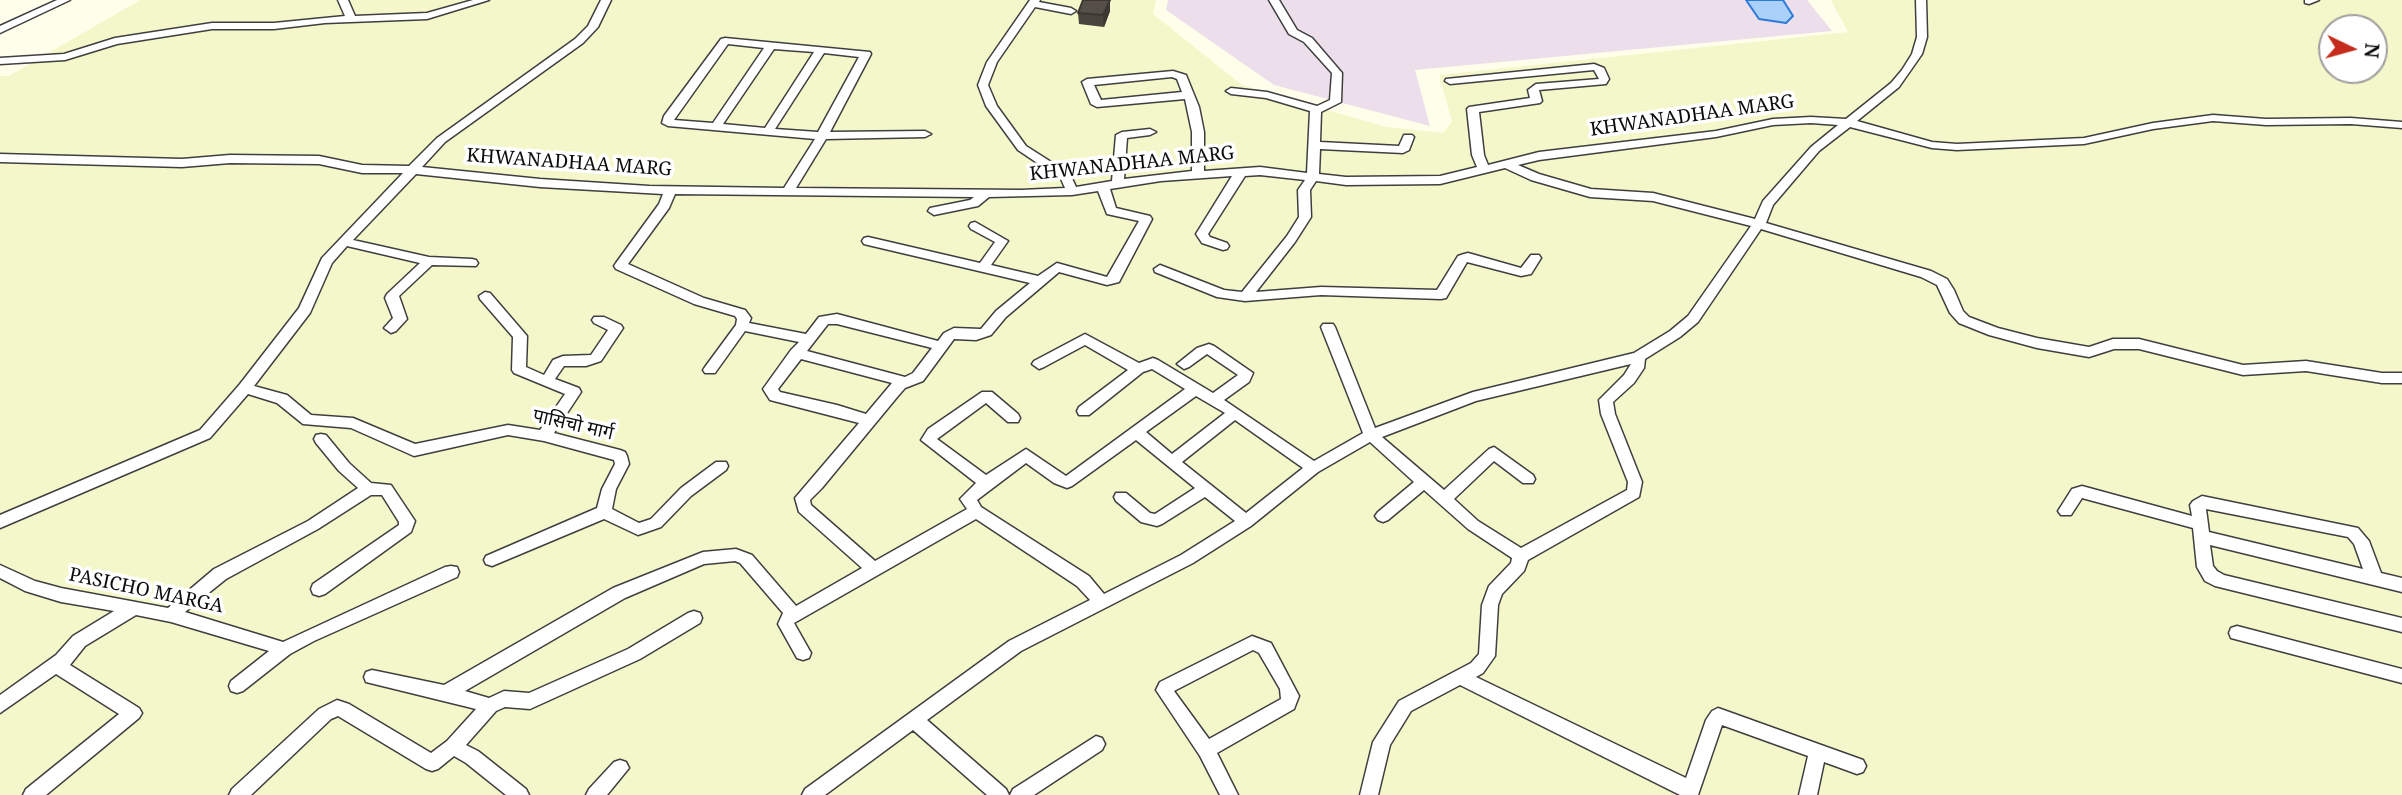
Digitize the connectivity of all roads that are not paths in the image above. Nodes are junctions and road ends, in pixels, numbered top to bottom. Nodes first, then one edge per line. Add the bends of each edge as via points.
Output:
1 (65, 0) edge
2 (343, 0) edge
3 (484, 0) edge
4 (606, 0) edge
5 (1274, 0) edge
6 (1921, 0) edge
7 (1034, 2) edge
8 (1071, 11) dead end
9 (348, 20) junction
10 (0, 30) edge
11 (771, 45) junction
12 (821, 49) junction
13 (0, 61) edge
14 (1450, 81) dead end
15 (1231, 90) dead end
16 (1189, 95) junction
17 (1316, 109) junction
18 (1846, 122) junction
19 (2402, 125) edge
20 (716, 127) junction
21 (1150, 132) dead end
22 (767, 133) junction
23 (925, 134) dead end
24 (822, 136) junction
25 (1408, 137) dead end
26 (1314, 145) junction
27 (0, 158) edge
28 (1507, 164) junction
29 (415, 170) junction
30 (1484, 170) junction
31 (1241, 172) junction
32 (1198, 175) junction
33 (1313, 176) junction
34 (1118, 184) junction
35 (1103, 186) junction
36 (671, 190) junction
37 (788, 191) junction
38 (1072, 191) junction
39 (987, 193) junction
40 (934, 212) dead end
41 (1759, 224) junction
42 (975, 226) dead end
43 (867, 241) dead end
44 (345, 242) junction
45 (1223, 246) dead end
46 (1535, 258) dead end
47 (429, 261) junction
48 (472, 263) dead end
49 (983, 268) junction
50 (1160, 270) dead end
51 (1041, 281) junction
52 (485, 296) dead end
53 (1245, 297) junction
54 (599, 320) dead end
55 (742, 326) junction
56 (391, 327) dead end
57 (1328, 327) dead end
58 (807, 339) junction
59 (941, 346) junction
60 (796, 353) junction
61 (1637, 357) junction
62 (1039, 364) dead end
63 (1184, 364) dead end
64 (1138, 369) junction
65 (710, 370) dead end
66 (2402, 378) edge
67 (548, 380) junction
68 (906, 382) junction
69 (245, 388) junction
70 (1196, 388) junction
71 (1214, 400) junction
72 (1084, 411) dead end
73 (1235, 413) junction
74 (1013, 418) dead end
75 (870, 421) junction
76 (1137, 433) junction
77 (1371, 435) junction
78 (544, 436) junction
79 (321, 439) dead end
80 (1173, 461) junction
81 (722, 466) dead end
82 (1312, 468) junction
83 (1528, 480) dead end
84 (1425, 481) junction
85 (986, 482) junction
86 (368, 489) junction
87 (1204, 490) junction
88 (1121, 497) dead end
89 (1445, 498) junction
90 (976, 511) junction
91 (2066, 511) dead end
92 (604, 512) junction
93 (1383, 516) dead end
94 (0, 522) edge
95 (1246, 522) junction
96 (2202, 530) junction
97 (1521, 556) junction
98 (492, 560) dead end
99 (873, 568) junction
100 (0, 571) edge
101 (451, 572) dead end
102 (2374, 577) junction
103 (2402, 585) edge
104 (319, 589) dead end
105 (1101, 603) junction
106 (134, 608) junction
107 (794, 614) junction
108 (171, 615) junction
109 (694, 618) dead end
110 (2402, 625) edge
111 (2237, 633) dead end
112 (284, 649) junction
113 (803, 653) dead end
114 (62, 660) junction
115 (2402, 676) edge
116 (372, 677) dead end
117 (1460, 677) junction
118 (237, 687) dead end
119 (446, 693) junction
120 (0, 705) edge
121 (490, 706) junction
122 (914, 720) junction
123 (1097, 744) dead end
124 (453, 747) junction
125 (1206, 750) junction
126 (1818, 751) junction
127 (1857, 766) dead end
128 (620, 768) dead end
129 (1689, 792) edge
130 (32, 795) edge
131 (238, 795) edge
132 (520, 795) edge
133 (595, 795) edge
134 (811, 795) edge
135 (1000, 795) edge
136 (1019, 795) edge
137 (1229, 795) edge
138 (1368, 795) edge
139 (1808, 795) edge

1 - 10 street
2 - 9 street
3 - 9 street via 427,16
4 - 29 street, KHWANADHAA MARG via 593,27 579,41 441,141
5 - 17 street via 1293,32 1308,40 1337,72 1335,102
6 - 18 street via 1922,37 1917,54 1895,85
7 - 8 street
7 - 38 street via 992,62 983,85 992,106 1023,148 1066,177
9 - 13 street via 212,26 115,41 65,57
11 - 12 street
11 - 20 street
11 - 20 street via 725,41 667,122
12 - 22 street
12 - 24 street via 862,52 866,57
14 - 30 street via 1594,66 1604,79 1585,85 1536,87 1536,101 1473,109
15 - 17 street
16 - 16 street via 1182,77 1173,74 1087,82 1097,104
16 - 32 street via 1198,132
17 - 26 street
18 - 19 street, KHWANADHAA MARG via 1932,145 1957,147 2084,141 2213,118
18 - 28 street, KHWANADHAA MARG via 1773,122
18 - 41 street via 1815,149 1767,204
20 - 22 street
21 - 34 street via 1122,135
22 - 24 street
23 - 24 street
24 - 37 street
25 - 26 street via 1403,150
26 - 33 street
27 - 29 street via 182,163 319,160 362,169
28 - 30 street, KHWANADHAA MARG
28 - 41 street via 1590,193 1653,197
29 - 36 street, KHWANADHAA MARG
29 - 44 street, KHWANADHAA MARG
30 - 33 street, KHWANADHAA MARG via 1440,180 1346,181
31 - 32 street, KHWANADHAA MARG
31 - 33 street, KHWANADHAA MARG
31 - 45 street via 1202,234
32 - 34 street, KHWANADHAA MARG
33 - 53 street via 1304,190 1305,217
34 - 35 street, KHWANADHAA MARG
35 - 38 street, KHWANADHAA MARG
35 - 51 street via 1111,211 1146,219 1114,279 1058,267
36 - 37 street, KHWANADHAA MARG
36 - 55 street via 666,205 620,266 699,301 740,313
37 - 39 street, KHWANADHAA MARG
38 - 39 street, KHWANADHAA MARG
39 - 40 street via 974,204
41 - 61 street via 1693,319
41 - 66 street via 1926,274 1942,282 1964,320 1994,332 2089,352 2113,344 2139,344 2243,370 2306,366
42 - 49 street via 1002,241
43 - 49 street
44 - 47 street
44 - 69 street, KHWANADHAA MARG via 326,261 305,310
46 - 53 street via 1521,272 1462,258 1441,295 1321,291
47 - 48 street
47 - 56 street via 393,294 400,319
49 - 51 street
50 - 53 street via 1222,294
51 - 59 street via 986,332 954,333
52 - 67 street via 520,336 519,370
54 - 67 street via 616,328 596,358 563,360
55 - 58 street
55 - 65 street
57 - 77 street
58 - 59 street via 828,319
58 - 60 street
59 - 68 street via 918,377
60 - 68 street
60 - 75 street via 770,393
61 - 77 street via 1473,397
61 - 97 street via 1637,368 1606,400 1635,481 1634,493
62 - 64 street via 1084,339
63 - 71 street via 1209,349 1246,373
64 - 70 street via 1153,363
64 - 72 street
67 - 78 street via 574,392
68 - 75 street
69 - 78 street, पासिचो मार्ग via 282,399 308,420 353,423 414,450 508,430
69 - 94 street, KHWANADHAA MARG via 205,434
70 - 71 street
70 - 76 street
71 - 73 street
73 - 80 street
73 - 82 street
74 - 85 street via 991,398 982,397 928,440
75 - 99 street via 801,502
76 - 80 street
76 - 85 street via 1067,482 1026,455
77 - 82 street
77 - 84 street
78 - 92 street, पासिचो मार्ग via 620,456 622,464
79 - 86 street
80 - 87 street
81 - 92 street via 646,528 632,527
82 - 95 street
83 - 89 street via 1494,453
84 - 89 street
84 - 93 street
85 - 90 street via 968,499
86 - 104 street via 386,489 407,521 406,528
86 - 108 street via 313,525 220,574
87 - 88 street via 1157,520 1146,518
87 - 95 street
89 - 97 street via 1473,525
90 - 99 street
90 - 105 street via 1083,581
91 - 96 street via 2082,492
92 - 98 street
95 - 105 street via 1187,559
96 - 102 street
96 - 102 street via 2198,512 2202,502 2353,532
96 - 110 street via 2205,566 2221,581
97 - 117 street via 1490,605 1487,656
99 - 107 street
100 - 106 street, PASICHO MARGA via 31,586
101 - 112 street
102 - 103 street
105 - 122 street via 1015,646
106 - 108 street, PASICHO MARGA
106 - 114 street via 79,641
107 - 113 street via 786,624
107 - 119 street via 746,559 736,555 703,558 619,593
108 - 112 street, PASICHO MARGA
109 - 121 street via 634,654 530,701 504,699
111 - 115 street
112 - 118 street
114 - 120 street
114 - 130 street via 61,668 133,713
116 - 119 street
117 - 129 street
117 - 138 street via 1405,706 1382,742
119 - 121 street
121 - 124 street
122 - 134 street
122 - 135 street
123 - 136 street
124 - 131 street via 432,764 337,708
124 - 132 street
125 - 125 street via 1288,704 1287,686 1259,644 1239,649 1164,690
125 - 137 street
126 - 127 street
126 - 129 street via 1718,716
126 - 139 street
128 - 133 street

